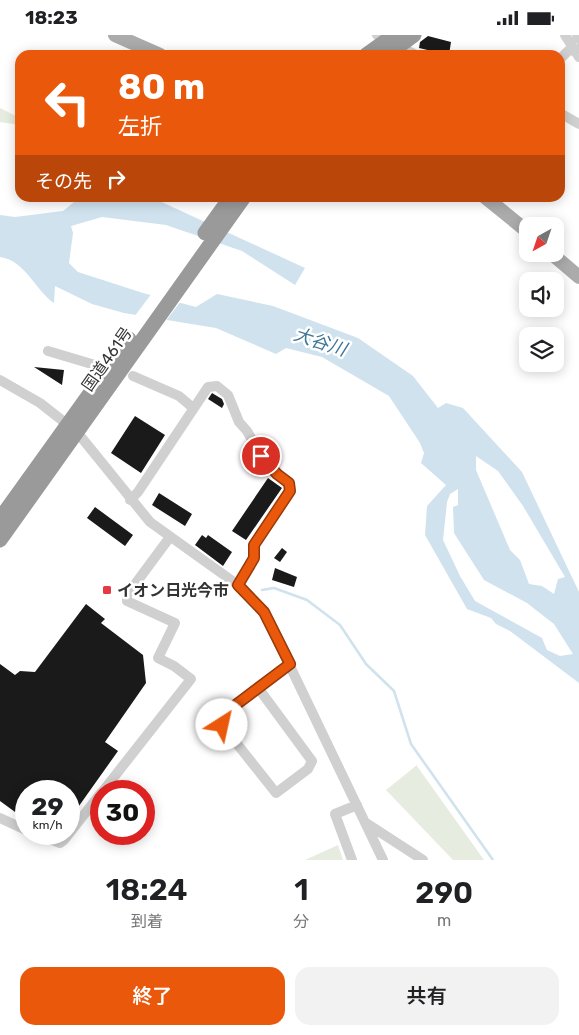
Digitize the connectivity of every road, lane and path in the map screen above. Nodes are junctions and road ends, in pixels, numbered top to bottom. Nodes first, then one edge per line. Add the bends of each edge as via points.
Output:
1 (115, 35) edge
2 (414, 35) edge
3 (565, 35) edge
4 (577, 35) edge
5 (579, 39) edge
6 (389, 42) edge
7 (149, 50) edge
8 (375, 50) edge
9 (406, 50) edge
10 (577, 52) edge
11 (565, 54) edge
12 (565, 116) edge
13 (579, 124) edge
14 (228, 202) edge
15 (240, 202) edge
16 (491, 202) edge
17 (519, 225) edge
18 (563, 263) edge
19 (579, 277) edge
20 (48, 351) dead end
21 (126, 353) junction
22 (95, 365) dead end
23 (133, 376) dead end
24 (0, 380) edge
25 (192, 407) junction
26 (72, 428) junction
27 (130, 500) junction
28 (0, 519) edge
29 (170, 537) junction
30 (0, 540) edge
31 (238, 585) junction
32 (290, 664) junction
33 (259, 689) junction
34 (111, 780) edge
35 (357, 805) junction
36 (90, 807) edge
37 (0, 818) edge
38 (80, 820) edge
39 (365, 822) junction
40 (15, 824) edge
41 (352, 860) edge
42 (383, 860) edge
43 (423, 860) edge

1 - 7 main road
2 - 6 highway
3 - 10 street
4 - 5 street
6 - 8 highway
6 - 9 street
10 - 11 street
12 - 13 street
14 - 21 highway, 国道461号
15 - 21 highway, 国道461号
16 - 17 main road
18 - 19 main road
20 - 22 street
21 - 26 highway, 国道461号
23 - 25 street via 179,396
24 - 26 street
25 - 27 street
25 - 31 street via 208,387 216,386 223,390 261,456 289,483 290,491 254,545 254,558
26 - 27 street
26 - 28 highway, 国道461号
26 - 30 highway, 国道461号
27 - 29 street via 150,522
29 - 31 street
29 - 34 street via 130,590 126,601 176,623 158,658 174,665 191,679
31 - 32 street via 264,612
32 - 33 street
32 - 35 street
33 - 33 street via 221,716 222,725 276,793 308,769 312,761
35 - 39 street
35 - 41 street via 335,814
36 - 38 street
37 - 40 street
39 - 42 street
39 - 43 street

